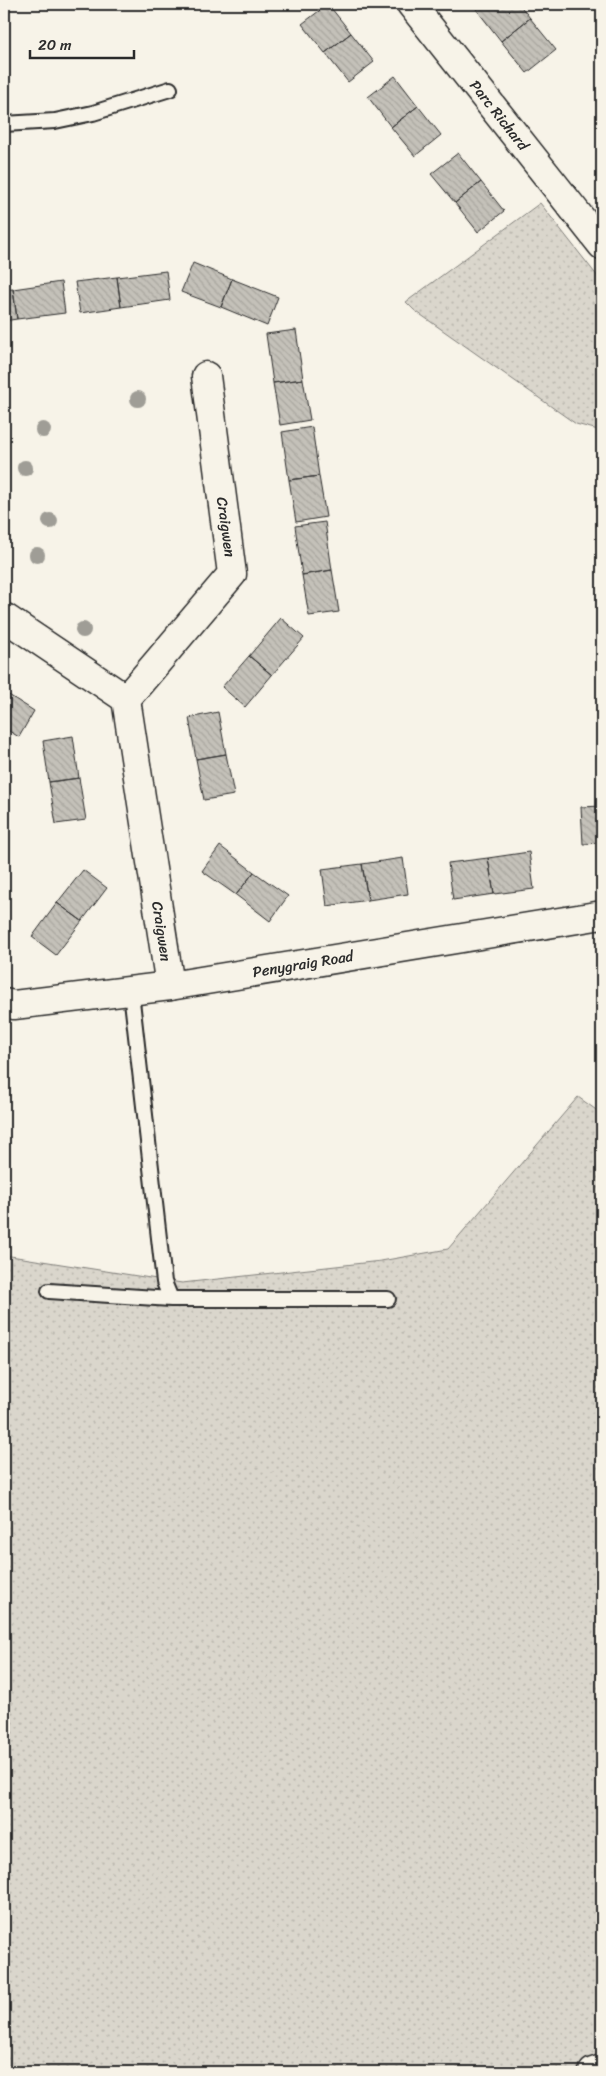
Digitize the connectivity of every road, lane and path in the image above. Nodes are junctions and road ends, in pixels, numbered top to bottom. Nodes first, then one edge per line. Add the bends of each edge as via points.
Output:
1 (411, 4) edge
2 (170, 89) dead end
3 (4, 124) edge
4 (598, 229) edge
5 (206, 376) dead end
6 (4, 617) edge
7 (126, 699) junction
8 (602, 915) edge
9 (170, 986) junction
10 (131, 992) junction
11 (4, 1003) edge
12 (49, 1291) dead end
13 (171, 1298) junction
14 (388, 1299) dead end
15 (602, 2069) edge
16 (593, 2072) edge

1 - 4 street, Parc Richard
2 - 3 lane via 93,114 55,121
5 - 7 street, Craigwen via 232,574
6 - 7 street
7 - 9 street, Craigwen
8 - 9 street, Penygraig Road
9 - 10 street, Penygraig Road
10 - 11 street, Penygraig Road via 14,1005
10 - 13 lane via 164,1282
12 - 13 lane
13 - 14 lane
15 - 16 street

